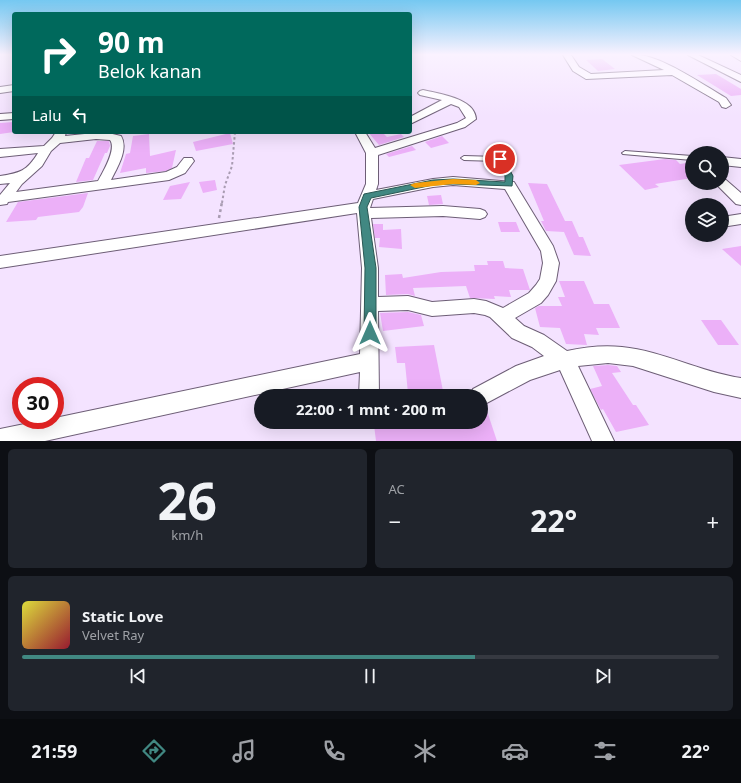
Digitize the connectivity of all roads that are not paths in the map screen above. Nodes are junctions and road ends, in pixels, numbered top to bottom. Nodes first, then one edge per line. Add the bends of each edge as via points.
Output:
1 (680, 76) edge
2 (12, 88) edge
3 (0, 90) edge
4 (423, 93) dead end
5 (448, 100) junction
6 (726, 105) dead end
7 (12, 116) edge
8 (0, 117) edge
9 (412, 120) edge
10 (361, 134) edge
11 (59, 136) edge
12 (47, 149) junction
13 (506, 151) dead end
14 (0, 153) edge
15 (372, 153) junction
16 (625, 153) dead end
17 (685, 157) edge
18 (464, 158) dead end
19 (500, 159) junction
20 (188, 161) dead end
21 (729, 161) edge
22 (741, 162) edge
23 (23, 177) junction
24 (0, 180) edge
25 (509, 184) junction
26 (102, 185) junction
27 (729, 190) edge
28 (2, 201) edge
29 (741, 201) edge
30 (365, 205) junction
31 (480, 214) dead end
32 (741, 219) edge
33 (729, 221) edge
34 (0, 262) edge
35 (370, 304) junction
36 (502, 317) junction
37 (565, 360) junction
38 (370, 361) junction
39 (741, 388) edge
40 (369, 389) edge
41 (488, 392) edge
42 (0, 440) edge
43 (603, 441) edge

1 - 6 street via 723,100
2 - 3 street
4 - 5 street
5 - 9 street via 445,104
5 - 15 street via 464,105 471,116 470,119 461,125
7 - 8 street
10 - 15 street
11 - 12 street
11 - 26 street via 117,138 119,143 112,166
12 - 14 street
12 - 23 street
13 - 19 lane
15 - 30 street via 372,184
16 - 17 lane
18 - 19 lane
19 - 25 lane via 509,176
20 - 26 street via 181,170 169,176
21 - 22 street
23 - 24 street
23 - 28 street
25 - 30 street via 433,183
25 - 36 street via 548,250 551,263 548,281 535,298
26 - 28 street
27 - 29 street
30 - 31 street
30 - 34 street
30 - 35 street
32 - 33 street
35 - 36 street via 408,303 432,309 474,306 491,310
35 - 38 street
36 - 37 street via 518,332 543,344
37 - 39 street via 611,354 624,355 725,386
37 - 41 street via 524,372
37 - 43 street
38 - 40 street
38 - 42 street

